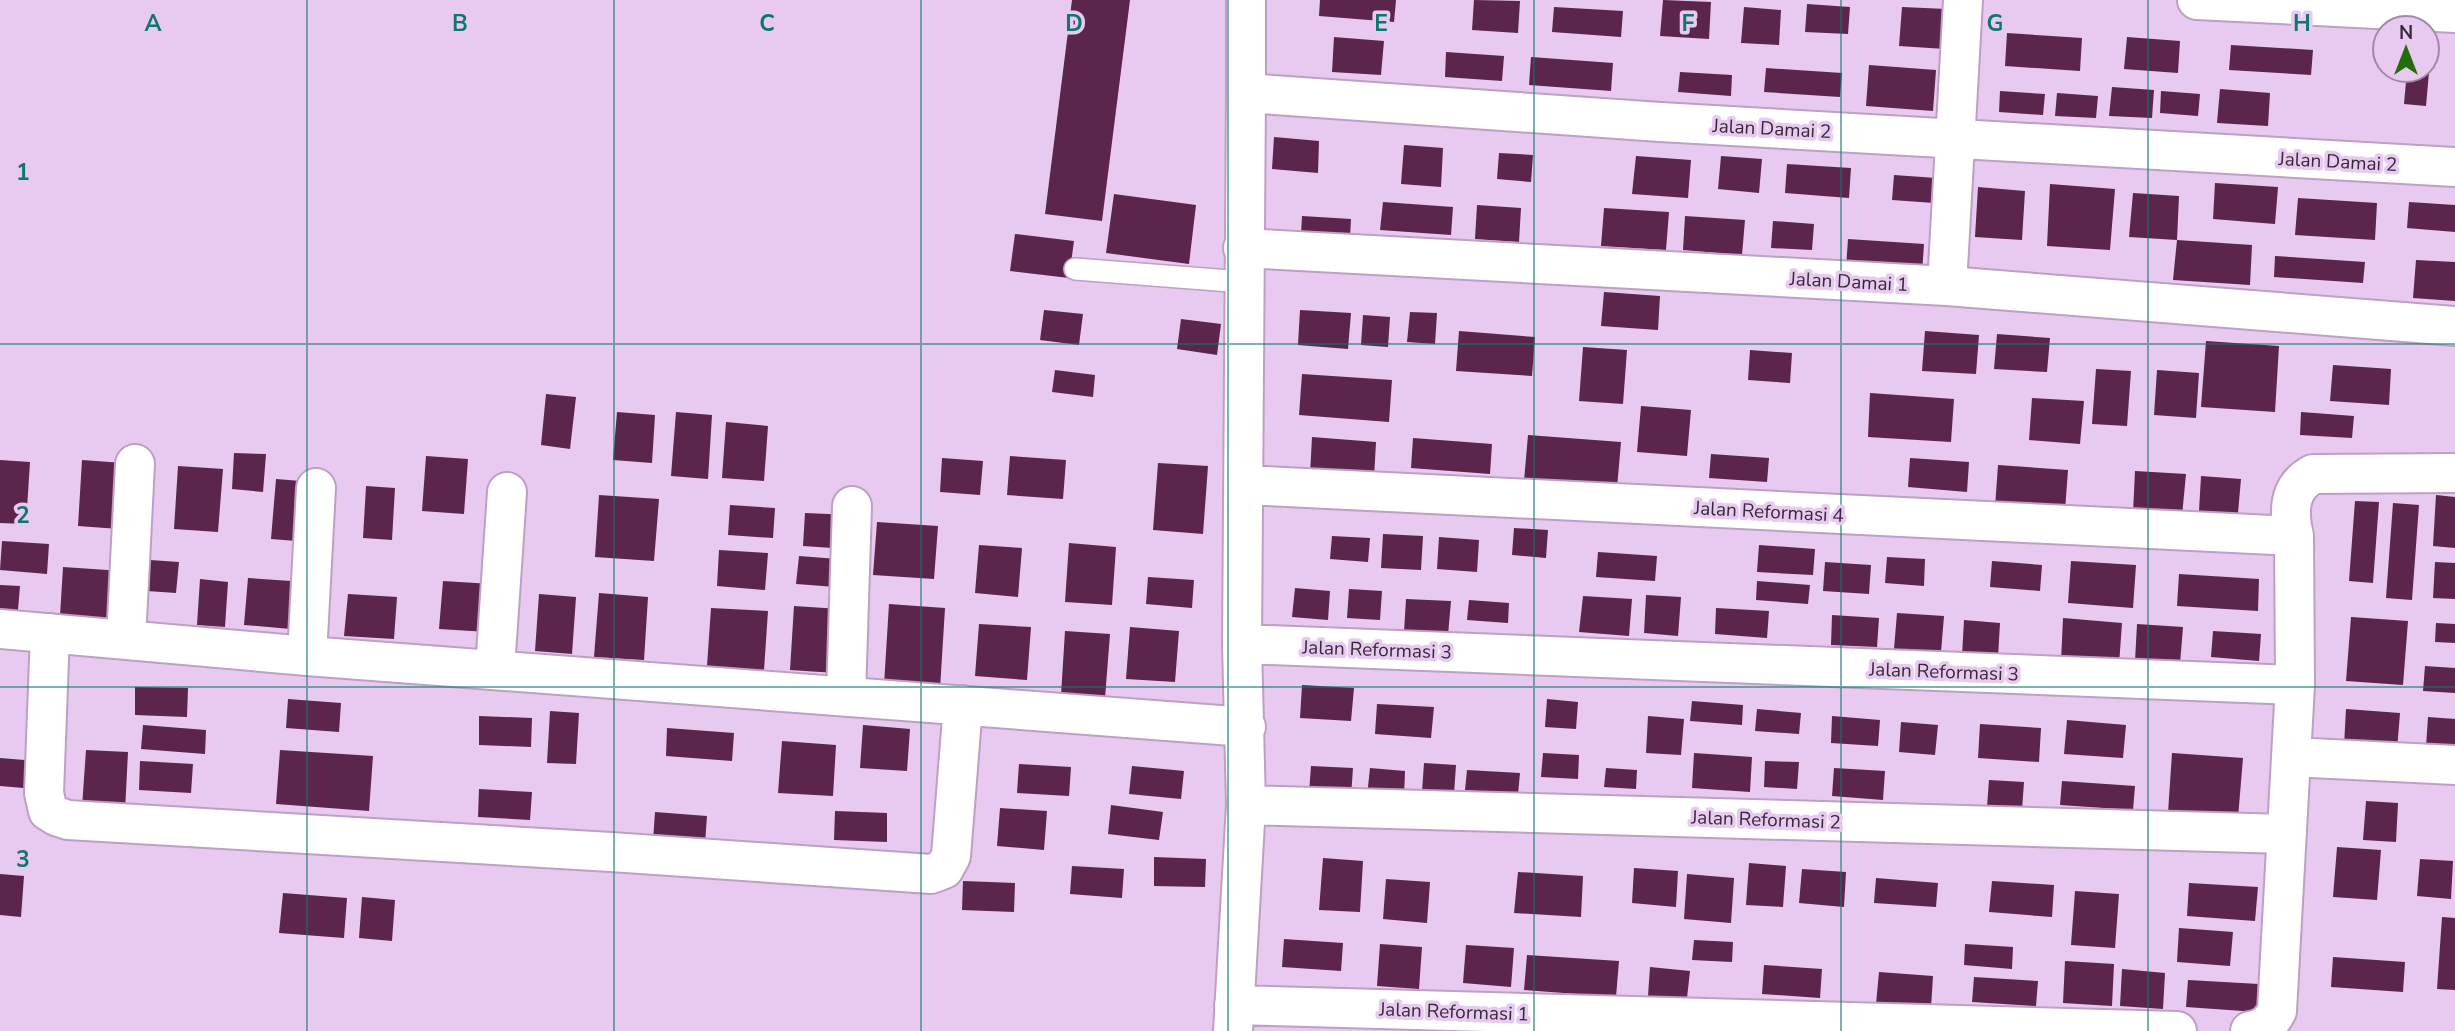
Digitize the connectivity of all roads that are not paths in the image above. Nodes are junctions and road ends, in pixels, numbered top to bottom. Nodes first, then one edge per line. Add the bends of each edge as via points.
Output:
1 (1245, 0) edge
2 (1963, 0) edge
3 (2197, 0) edge
4 (2455, 13) edge
5 (1245, 93) junction
6 (1954, 139) junction
7 (2455, 167) edge
8 (1243, 265) junction
9 (1075, 269) dead end
10 (1947, 286) junction
11 (2455, 326) edge
12 (135, 464) dead end
13 (2455, 473) edge
14 (1245, 485) junction
15 (316, 488) dead end
16 (507, 492) dead end
17 (852, 506) dead end
18 (2294, 536) junction
19 (0, 629) edge
20 (50, 633) junction
21 (127, 640) junction
22 (1242, 644) junction
23 (307, 656) junction
24 (495, 669) junction
25 (2295, 685) junction
26 (846, 697) junction
27 (962, 705) junction
28 (1245, 727) junction
29 (2291, 757) junction
30 (2455, 765) edge
31 (1245, 805) junction
32 (2287, 834) junction
33 (1233, 1018) edge
34 (2256, 1030) edge
35 (2177, 1031) edge

1 - 5 street
2 - 6 street
3 - 4 street
5 - 6 street, Jalan Damai 2
5 - 8 street
6 - 7 street, Jalan Damai 2
6 - 10 street
8 - 9 lane
8 - 10 street, Jalan Damai 1
8 - 14 street
10 - 11 street, Jalan Damai 1
12 - 21 street
13 - 18 street via 2313,474 2295,489 2290,520
14 - 18 street, Jalan Reformasi 4
14 - 22 street
15 - 23 street
16 - 24 street
17 - 26 street
18 - 25 street
19 - 20 street
20 - 21 street
20 - 27 street via 44,793 48,810 68,820 931,874 944,869 951,856
21 - 23 street
22 - 25 street, Jalan Reformasi 3
22 - 28 street
23 - 24 street
24 - 26 street
25 - 29 street
26 - 27 street
27 - 28 street
28 - 31 street
29 - 30 street
29 - 32 street
31 - 32 street, Jalan Reformasi 2
31 - 33 street
32 - 34 street via 2277,1011
33 - 35 street, Jalan Reformasi 1

